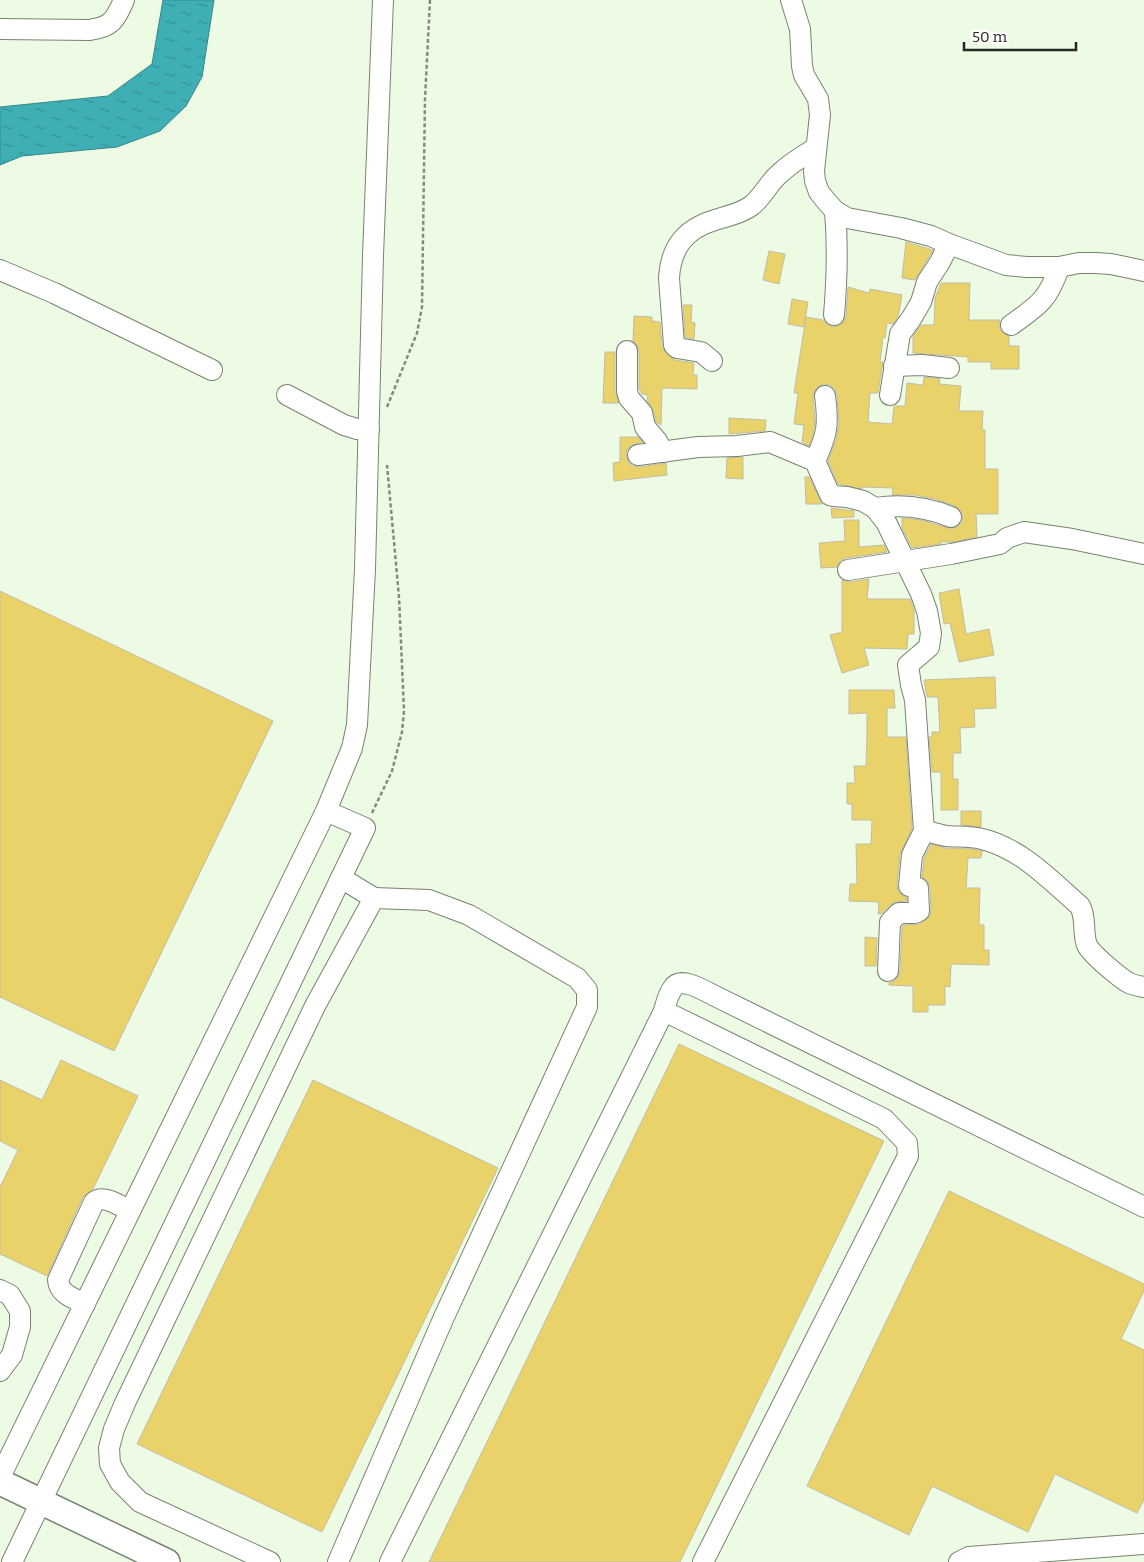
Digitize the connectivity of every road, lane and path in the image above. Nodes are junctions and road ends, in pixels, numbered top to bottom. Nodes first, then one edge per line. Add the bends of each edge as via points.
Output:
1 (124, 0) edge
2 (383, 0) edge
3 (430, 0) edge
4 (792, 0) edge
5 (0, 29) edge
6 (816, 148) junction
7 (835, 211) junction
8 (949, 244) junction
9 (1059, 267) junction
10 (0, 270) edge
11 (1144, 271) edge
12 (834, 315) dead end
13 (1011, 325) dead end
14 (627, 352) dead end
15 (712, 361) dead end
16 (894, 366) junction
17 (949, 368) dead end
18 (212, 370) dead end
19 (287, 395) dead end
20 (825, 396) dead end
21 (890, 396) dead end
22 (386, 414) dead end
23 (369, 430) junction
24 (663, 452) junction
25 (638, 456) dead end
26 (386, 462) dead end
27 (816, 462) junction
28 (880, 515) junction
29 (951, 518) dead end
30 (1144, 554) edge
31 (904, 562) junction
32 (848, 570) dead end
33 (326, 811) junction
34 (365, 828) junction
35 (924, 831) junction
36 (341, 878) junction
37 (374, 898) junction
38 (888, 971) dead end
39 (1144, 987) edge
40 (664, 1010) junction
41 (1144, 1207) edge
42 (130, 1210) junction
43 (0, 1290) edge
44 (85, 1304) junction
45 (0, 1371) edge
46 (0, 1477) edge
47 (0, 1482) edge
48 (41, 1502) junction
49 (1144, 1544) edge
50 (12, 1562) edge
51 (167, 1562) edge
52 (270, 1562) edge
53 (338, 1562) edge
54 (390, 1562) edge
55 (703, 1562) edge
56 (959, 1562) edge

1 - 5 street via 112,22 99,29
2 - 23 street
3 - 22 path via 422,307 417,333
4 - 6 street via 800,29 804,75 818,99 820,115
6 - 7 street via 815,181 819,192
6 - 15 street via 788,167 752,206 692,230 675,249 669,278 674,345 701,352
7 - 8 street via 847,218 900,228
7 - 12 street via 838,265
8 - 9 street via 1006,265
8 - 16 street via 927,282 921,302 900,334
9 - 11 street via 1095,263
9 - 13 street via 1046,297
10 - 18 street
14 - 24 street via 629,398 642,413 645,428
16 - 17 street
16 - 21 street
19 - 23 street via 344,426
20 - 27 street via 827,427
23 - 33 street via 357,725 352,748
24 - 25 street
24 - 27 street via 770,442
26 - 34 path via 399,597 404,711 392,771
27 - 28 street via 830,495 856,498
28 - 29 street via 900,506 920,507
28 - 31 street
30 - 31 street via 1024,532 1000,544
31 - 32 street
31 - 35 street via 921,594 931,633 929,648 908,666 915,700
33 - 34 street
33 - 42 street
34 - 36 street
35 - 38 street via 912,855 909,886 918,888 919,911 899,914 890,922
35 - 39 street via 984,840 1023,857 1080,906 1084,914 1086,941 1095,956 1130,984
36 - 37 street
36 - 48 street
37 - 52 street via 315,1006 126,1403 109,1448 110,1464 120,1482 140,1502
37 - 53 street via 430,900 469,915 577,978 587,990 587,1007 444,1316
40 - 41 street via 673,987 683,982 690,984
40 - 54 street
40 - 55 street via 884,1119 907,1143 908,1156
42 - 44 street
42 - 44 street via 103,1198 94,1202 58,1280 63,1292
43 - 45 street via 10,1294 20,1310 20,1327 12,1354
44 - 46 street
47 - 48 main road
48 - 50 street
48 - 51 main road
49 - 56 street via 969,1556

